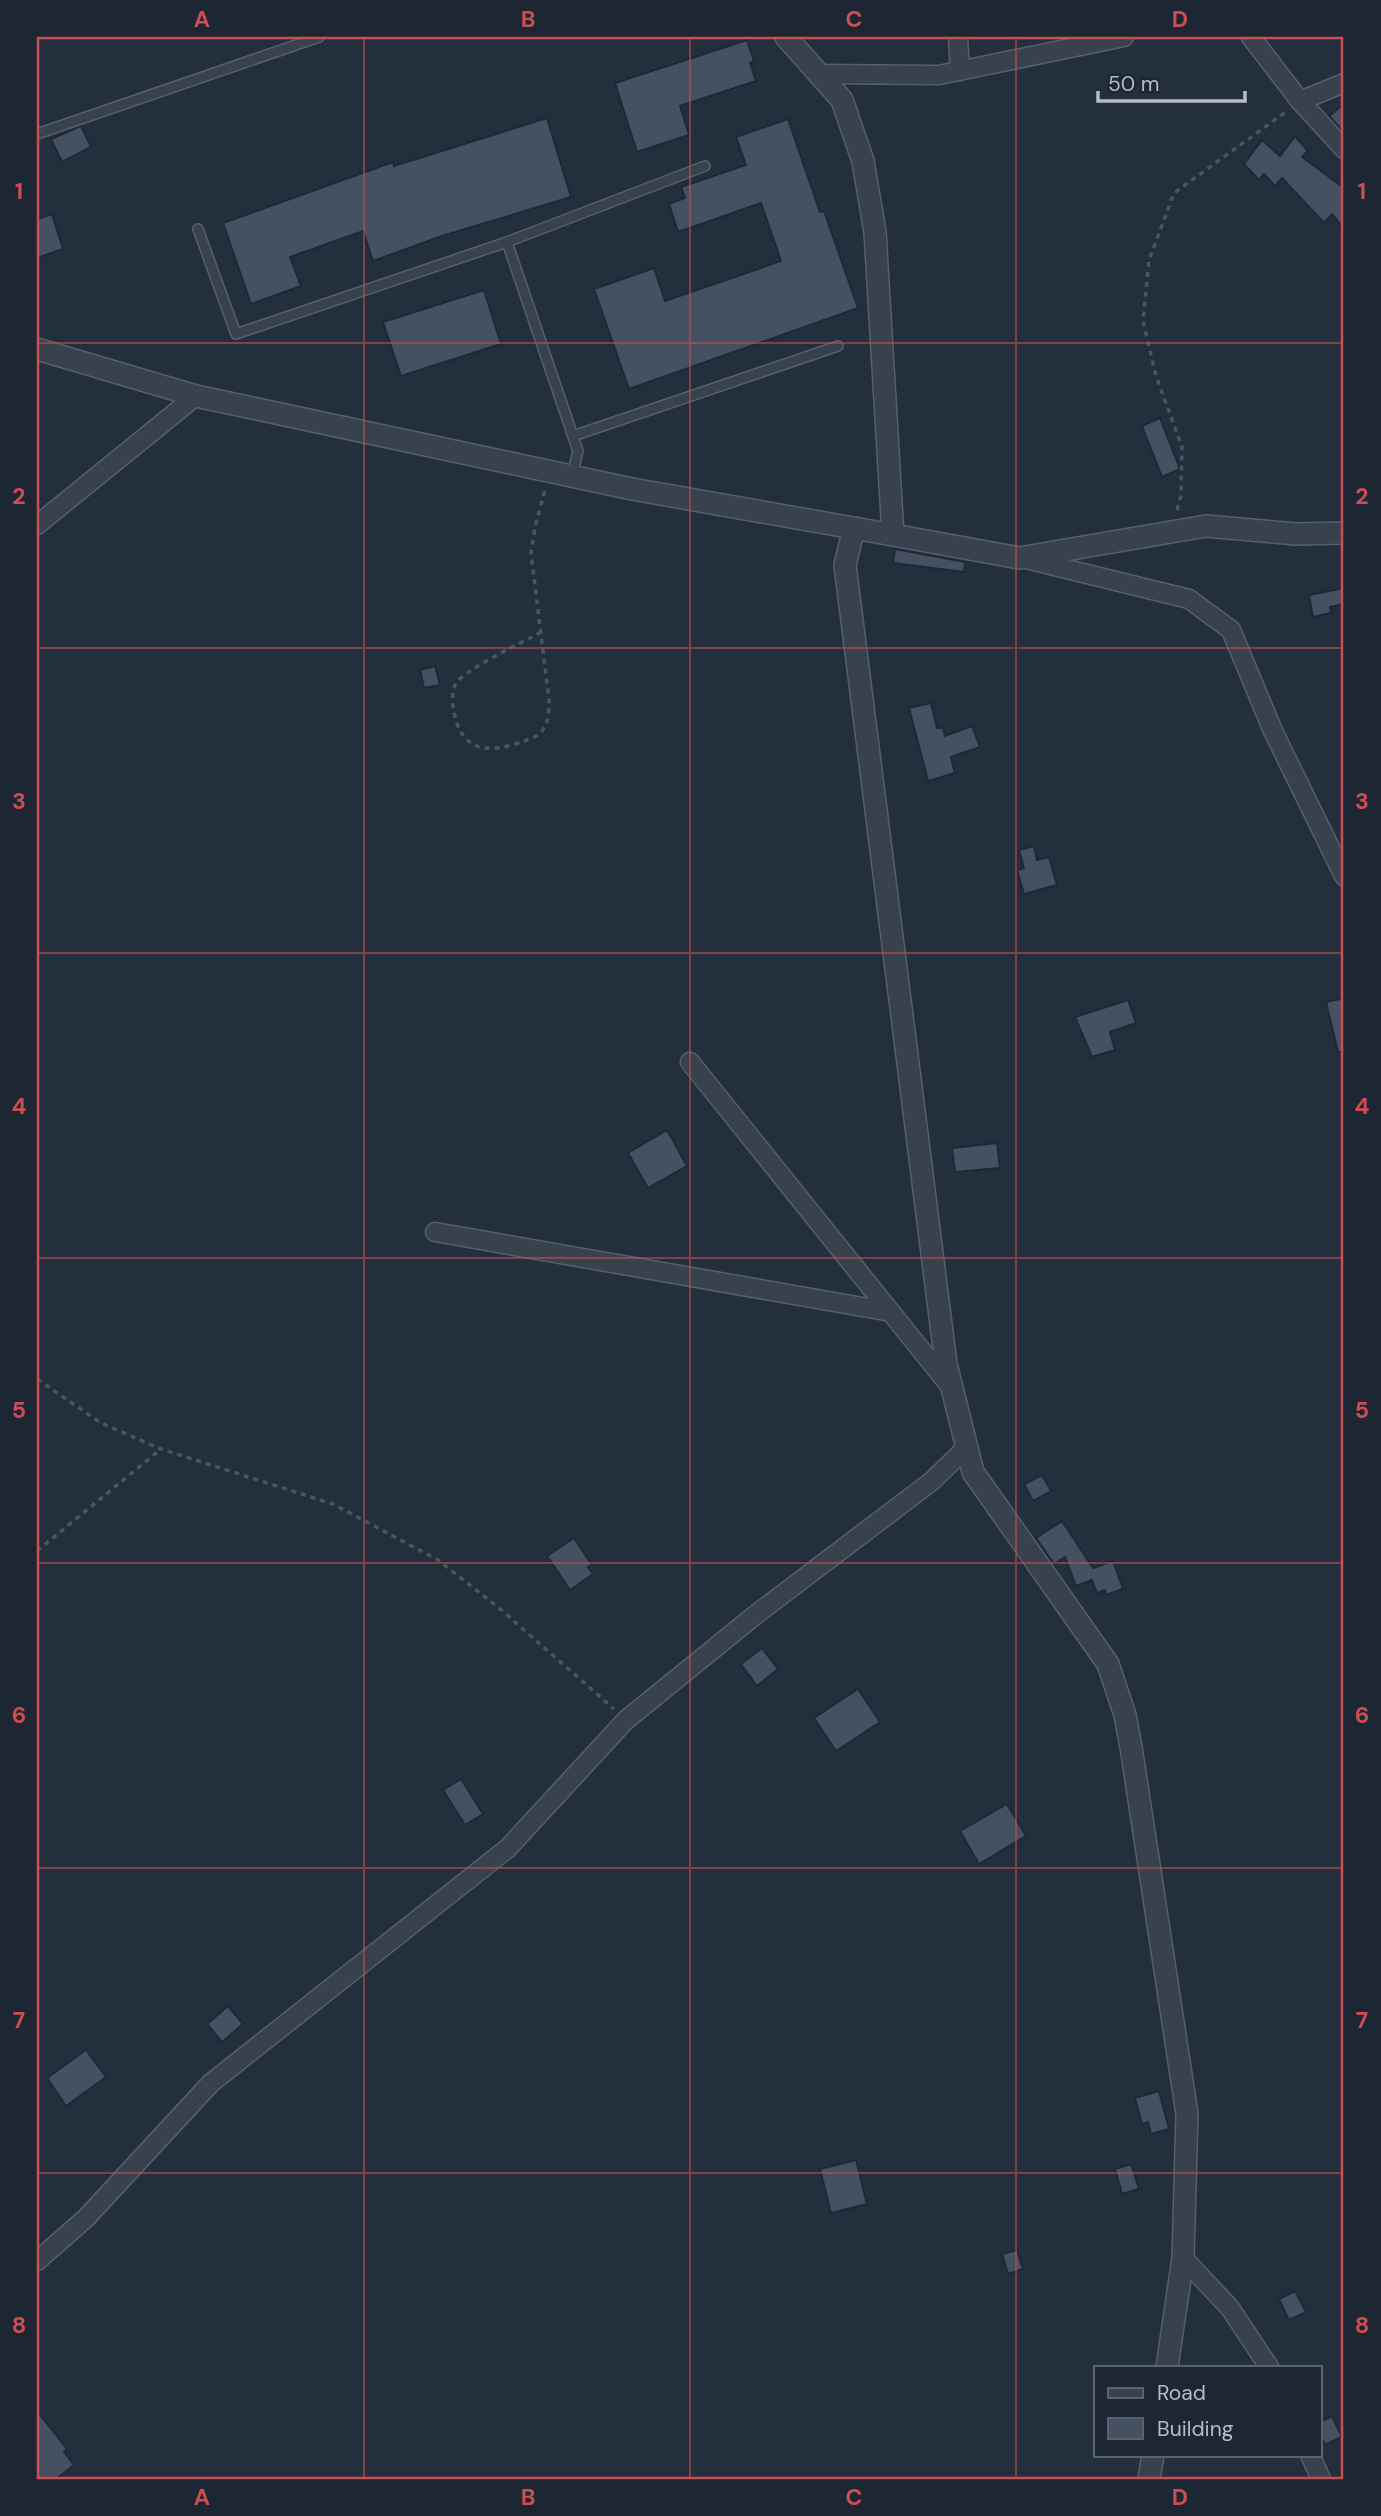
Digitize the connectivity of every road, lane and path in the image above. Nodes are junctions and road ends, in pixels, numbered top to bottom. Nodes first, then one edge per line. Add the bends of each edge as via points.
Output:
1 (319, 37) edge
2 (786, 37) edge
3 (958, 37) edge
4 (1124, 37) edge
5 (1251, 37) edge
6 (960, 71) junction
7 (817, 74) junction
8 (1344, 83) edge
9 (1300, 101) junction
10 (37, 134) edge
11 (1344, 149) edge
12 (705, 166) dead end
13 (198, 229) dead end
14 (507, 242) junction
15 (838, 346) dead end
16 (37, 349) edge
17 (196, 396) junction
18 (573, 436) junction
19 (550, 471) junction
20 (572, 476) junction
21 (37, 525) edge
22 (854, 528) junction
23 (1172, 532) junction
24 (1344, 533) edge
25 (893, 535) junction
26 (1019, 558) junction
27 (541, 632) junction
28 (1344, 876) edge
29 (690, 1062) dead end
30 (435, 1232) dead end
31 (891, 1312) junction
32 (37, 1380) edge
33 (953, 1389) junction
34 (967, 1447) junction
35 (161, 1448) junction
36 (37, 1551) edge
37 (626, 1720) junction
38 (1183, 2258) junction
39 (37, 2261) edge
40 (1167, 2366) edge
41 (1268, 2366) edge
42 (1153, 2456) edge
43 (1310, 2456) edge
44 (1149, 2479) edge
45 (1321, 2479) edge

1 - 10 lane
2 - 7 street
3 - 6 street
4 - 6 street
5 - 9 street
6 - 7 street via 939,75
7 - 25 street via 842,100 863,161 875,232
8 - 9 street
9 - 11 street
9 - 23 path via 1174,193 1149,260 1143,321 1156,376 1182,447 1181,495
12 - 14 lane
13 - 14 lane via 236,334
14 - 18 lane
15 - 18 lane
16 - 17 street
17 - 19 street
17 - 21 street
18 - 20 lane via 578,451
19 - 20 street
19 - 27 path via 531,553
20 - 22 street
22 - 25 street
22 - 33 street via 845,565 946,1364
23 - 24 street via 1206,526
23 - 26 street
25 - 26 street
26 - 28 street via 1189,599 1231,630 1273,731
27 - 27 path via 550,700 544,729 505,747 484,749 469,742 457,728 454,686 467,673
29 - 31 street
30 - 31 street
31 - 33 street
32 - 35 path via 100,1423
33 - 34 street
34 - 37 street via 932,1481
34 - 38 street via 973,1472 1108,1664 1125,1715 1187,2115
35 - 36 path
35 - 37 path via 333,1504 438,1560
37 - 39 street via 508,1848 211,2083 86,2218
38 - 40 street
38 - 41 street via 1230,2308
42 - 44 street
43 - 45 street

